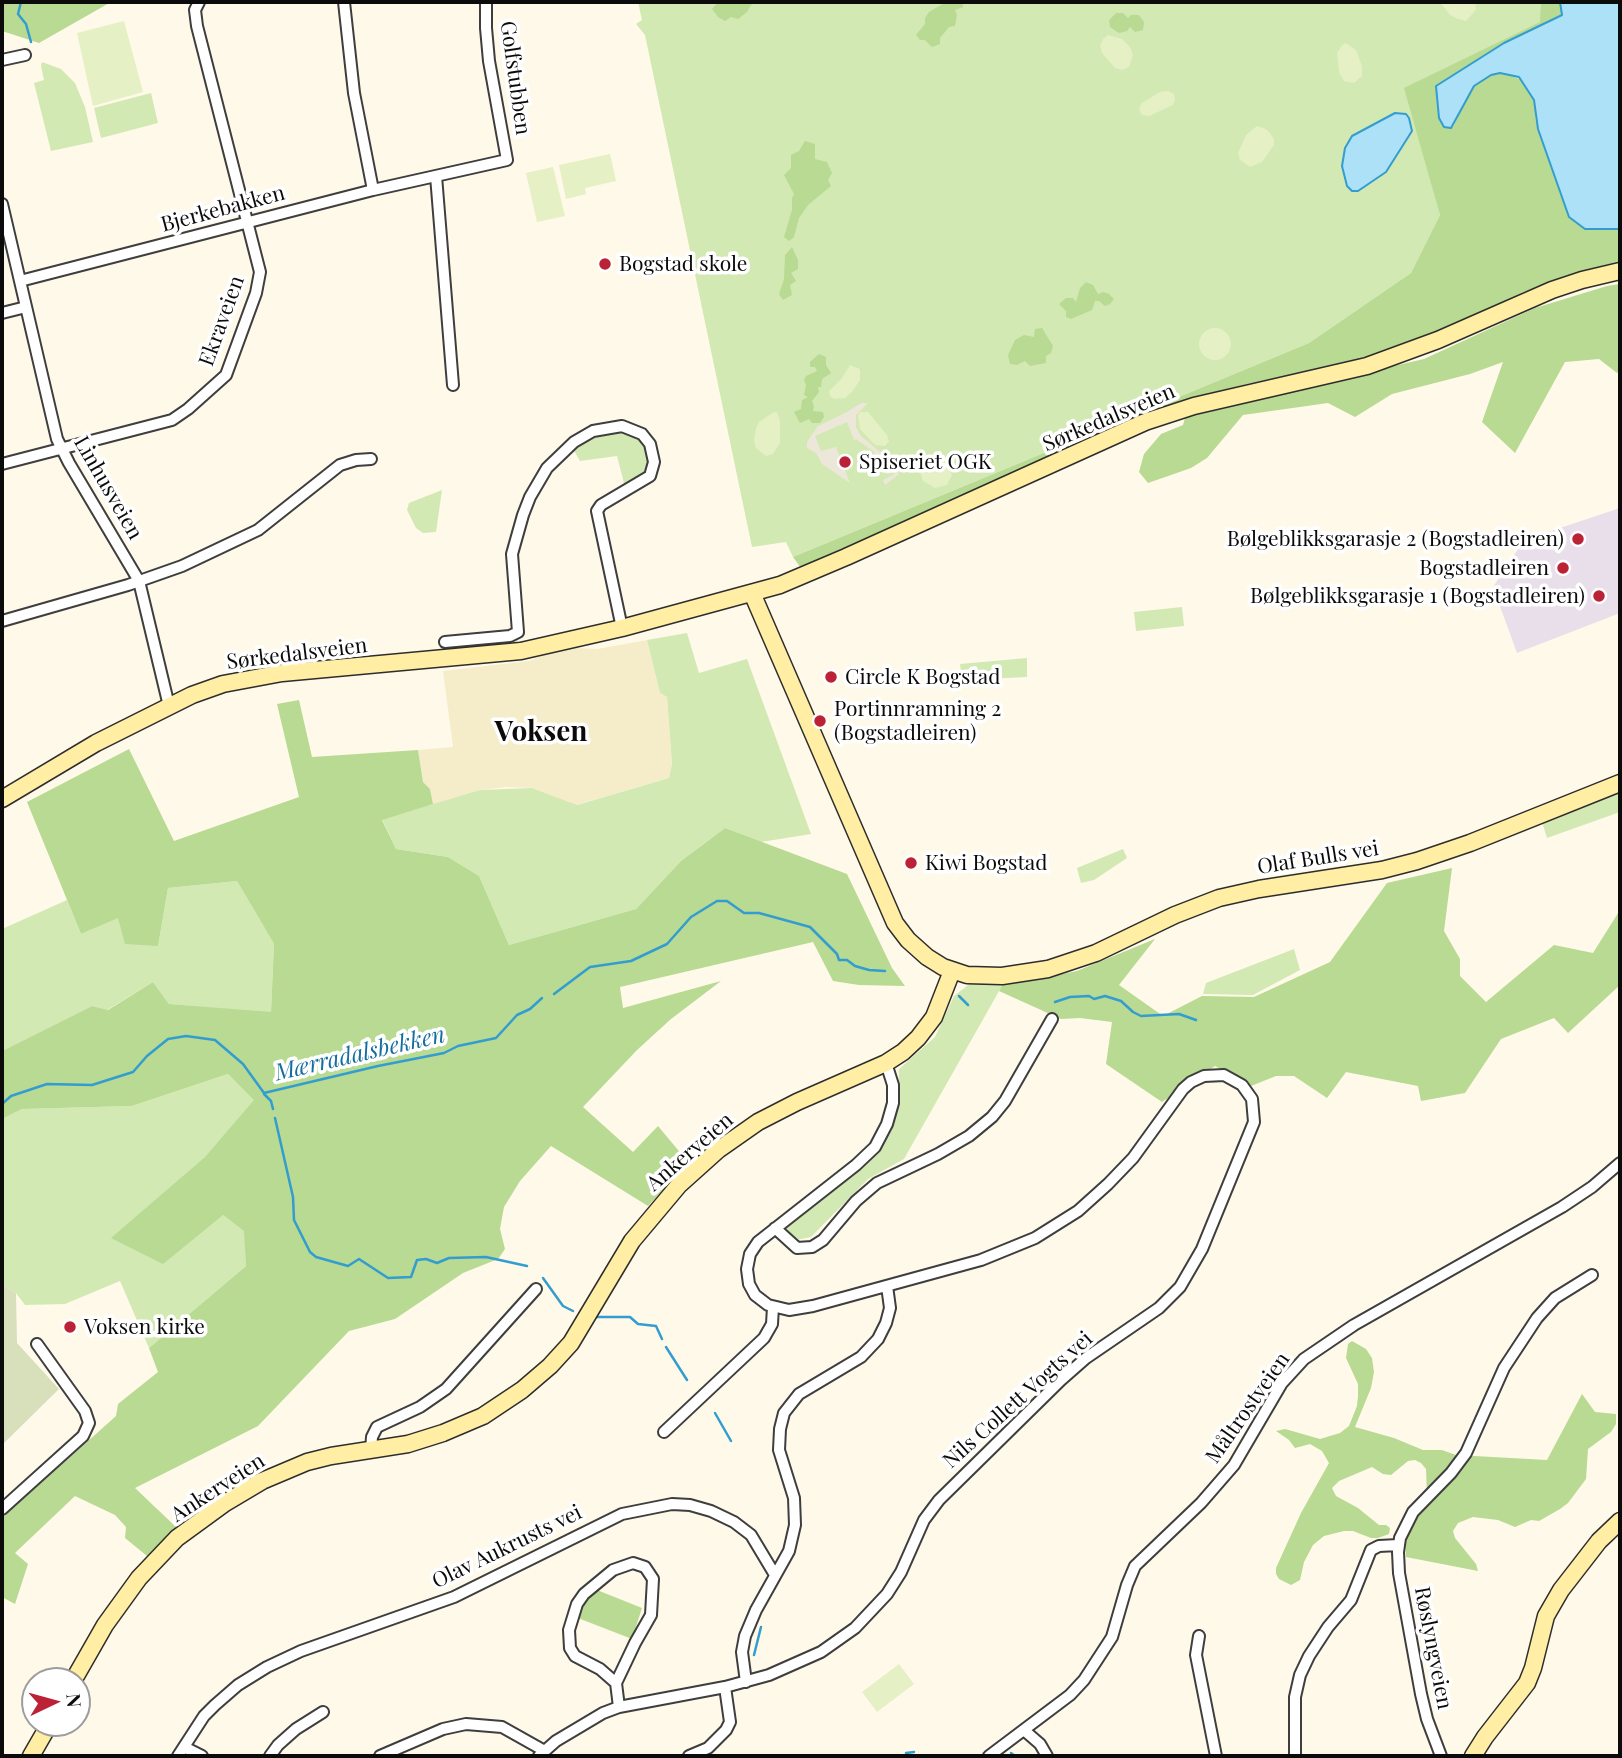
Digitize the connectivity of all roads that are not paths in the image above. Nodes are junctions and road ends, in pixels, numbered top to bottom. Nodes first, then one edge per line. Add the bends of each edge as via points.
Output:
1 (199, 2) edge
2 (344, 2) edge
3 (486, 2) edge
4 (26, 55) dead end
5 (2, 60) edge
6 (507, 160) joint
7 (436, 176) junction
8 (373, 190) junction
9 (2, 204) edge
10 (247, 223) junction
11 (1620, 271) edge
12 (20, 281) junction
13 (26, 307) junction
14 (2, 313) edge
15 (453, 385) dead end
16 (61, 448) junction
17 (371, 459) dead end
18 (2, 464) edge
19 (139, 581) junction
20 (752, 593) junction
21 (2, 621) edge
22 (622, 628) junction
23 (445, 642) dead end
24 (169, 706) junction
25 (1620, 783) edge
26 (2, 797) edge
27 (952, 971) junction
28 (1052, 1019) dead end
29 (886, 1063) junction
30 (1620, 1163) edge
31 (775, 1228) junction
32 (1592, 1275) dead end
33 (887, 1286) junction
34 (536, 1289) dead end
35 (774, 1307) junction
36 (37, 1344) dead end
37 (664, 1432) dead end
38 (371, 1450) junction
39 (2, 1509) edge
40 (1620, 1521) edge
41 (1398, 1545) junction
42 (775, 1574) junction
43 (1199, 1636) dead end
44 (81, 1667) edge
45 (746, 1682) junction
46 (616, 1683) junction
47 (725, 1687) junction
48 (619, 1707) junction
49 (323, 1712) dead end
50 (1025, 1731) junction
51 (42, 1737) edge
52 (181, 1751) edge
53 (541, 1753) edge
54 (31, 1756) edge
55 (202, 1756) edge
56 (270, 1756) edge
57 (380, 1756) edge
58 (689, 1756) edge
59 (989, 1756) edge
60 (1047, 1756) edge
61 (1216, 1756) edge
62 (1295, 1756) edge
63 (1441, 1756) edge
64 (1473, 1756) edge

1 - 10 street, Ekraveien via 197,26
2 - 8 street via 354,93
3 - 6 street, Golfstubben via 489,61
4 - 5 street
6 - 7 street, Bjerkebakken
7 - 8 street, Bjerkebakken
7 - 15 street
8 - 10 street, Bjerkebakken
9 - 12 street, Linhusveien
10 - 12 street, Bjerkebakken
10 - 16 street, Ekraveien via 259,280 225,377 172,420
11 - 20 main road, Sørkedalsveien via 1552,290 1376,363 1145,422 813,572
12 - 13 street, Linhusveien
13 - 14 street
13 - 16 street, Linhusveien
16 - 18 street, Ekraveien
16 - 19 street, Linhusveien
17 - 19 street via 340,465 258,530
19 - 21 street
19 - 24 street, Linhusveien
20 - 22 main road, Sørkedalsveien
20 - 27 main road via 890,913 914,947
22 - 23 street via 597,512 601,505 650,476 654,462 642,434 622,426 593,431 574,442 547,468 530,497 512,554 518,632
22 - 24 main road, Sørkedalsveien via 510,653 255,676 212,687
24 - 26 main road, Sørkedalsveien
25 - 27 main road, Olaf Bulls vei via 1427,858 1382,870 1259,888 1187,909 1082,959 1023,973 984,976
27 - 29 main road, Ankerveien via 939,1008 926,1028
28 - 31 street via 1004,1101 970,1136 877,1183 812,1247 797,1248
29 - 31 street via 893,1103 879,1140 856,1165
29 - 38 main road, Ankerveien via 774,1113 692,1172 632,1241 571,1343 522,1390 454,1429
30 - 50 street, Måltrostveien via 1562,1207 1347,1329 1295,1366 1234,1465 1135,1566 1112,1637 1084,1680
31 - 35 street via 753,1247 747,1269 755,1295
32 - 41 street via 1546,1306 1522,1338 1466,1453 1413,1512
33 - 35 street, Nils Collett Vogts vei via 803,1308
33 - 42 street via 890,1308 878,1339 861,1357 799,1394 784,1413 779,1450 796,1516 789,1551
33 - 45 street, Nils Collett Vogts vei via 1007,1251 1067,1219 1122,1171 1183,1089 1197,1079 1224,1075 1249,1094 1255,1117 1250,1137 1202,1249 1180,1287 1151,1314 1068,1374 939,1500 887,1594 855,1628 804,1661
34 - 38 street via 446,1389 377,1427
35 - 37 street via 765,1338
36 - 39 street via 89,1423 83,1436
38 - 44 main road, Ankerveien via 286,1469 194,1525 153,1562 122,1599
40 - 64 main road via 1561,1590 1546,1616 1527,1683
41 - 62 street via 1379,1546 1367,1554 1352,1600 1309,1656 1295,1697
41 - 63 street, Røslyngveien via 1421,1694
42 - 45 street via 745,1636
42 - 52 street, Olav Aukrusts vei via 751,1535 711,1511 672,1504 622,1514 454,1597 267,1667 215,1705
43 - 61 street via 1196,1655
45 - 47 street, Nils Collett Vogts vei
46 - 46 street via 575,1656 569,1630 584,1594 613,1570 633,1563 645,1567 653,1578 651,1615
46 - 48 street
47 - 48 street, Nils Collett Vogts vei
47 - 58 street via 730,1722 726,1730 708,1748
48 - 53 street, Nils Collett Vogts vei via 589,1720
49 - 56 street via 296,1729
50 - 59 street, Måltrostveien
50 - 60 street
51 - 54 main road
52 - 55 street, Olav Aukrusts vei
53 - 57 street via 502,1727 466,1724

